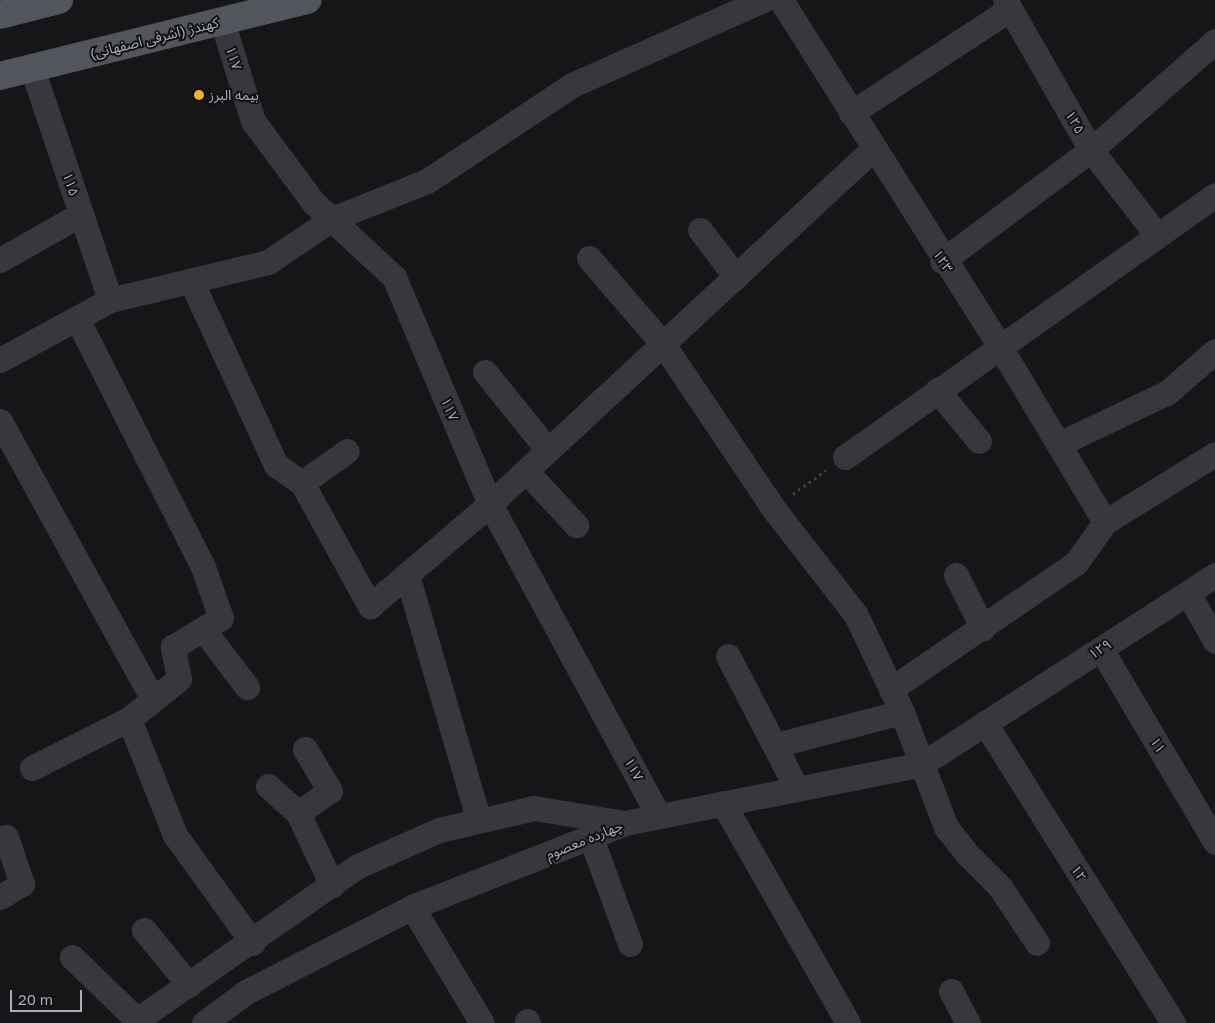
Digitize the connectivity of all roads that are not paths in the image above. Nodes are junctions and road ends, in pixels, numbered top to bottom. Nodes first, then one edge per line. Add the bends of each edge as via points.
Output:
1 (59, 0) edge
2 (308, 0) edge
3 (763, 0) edge
4 (781, 0) edge
5 (1008, 4) edge
6 (0, 15) edge
7 (222, 22) junction
8 (1215, 41) edge
9 (32, 68) junction
10 (0, 76) edge
11 (851, 113) junction
12 (873, 149) junction
13 (1091, 150) junction
14 (1215, 195) edge
15 (81, 214) junction
16 (332, 219) junction
17 (700, 230) dead end
18 (1157, 235) junction
19 (589, 258) dead end
20 (0, 260) edge
21 (942, 261) junction
22 (736, 277) junction
23 (191, 281) junction
24 (110, 300) junction
25 (77, 319) junction
26 (663, 344) junction
27 (999, 345) junction
28 (1215, 351) edge
29 (0, 360) edge
30 (485, 372) dead end
31 (936, 390) junction
32 (0, 421) edge
33 (979, 441) dead end
34 (1059, 444) junction
35 (548, 450) junction
36 (347, 451) dead end
37 (1215, 454) edge
38 (846, 457) road end
39 (526, 471) junction
40 (302, 483) junction
41 (490, 504) junction
42 (1105, 522) junction
43 (576, 525) dead end
44 (956, 574) dead end
45 (406, 575) junction
46 (1215, 575) edge
47 (1188, 593) junction
48 (983, 628) junction
49 (203, 629) junction
50 (1215, 642) edge
51 (1101, 649) junction
52 (728, 656) dead end
53 (247, 687) dead end
54 (891, 689) junction
55 (153, 699) junction
56 (902, 712) junction
57 (130, 719) junction
58 (985, 723) junction
59 (776, 745) junction
60 (305, 749) dead end
61 (922, 764) junction
62 (32, 768) dead end
63 (268, 786) dead end
64 (798, 788) junction
65 (723, 803) junction
66 (298, 813) junction
67 (659, 816) junction
68 (479, 821) junction
69 (625, 823) junction
70 (6, 837) dead end
71 (591, 838) junction
72 (1215, 842) edge
73 (332, 885) junction
74 (0, 897) edge
75 (412, 907) junction
76 (144, 930) dead end
77 (1037, 942) dead end
78 (253, 943) junction
79 (630, 944) dead end
80 (72, 957) dead end
81 (189, 985) junction
82 (951, 991) dead end
83 (233, 1014) edge
84 (204, 1023) edge
85 (482, 1023) edge
86 (848, 1023) edge
87 (968, 1023) edge
88 (1173, 1023) edge

1 - 6 main road
2 - 7 main road, کهندژ (اشرفی اصفهانی)
3 - 16 street via 572,85 427,181
4 - 11 street, ۱۲۳
5 - 11 street
5 - 13 street, ۱۲۵
7 - 9 main road, کهندژ (اشرفی اصفهانی)
7 - 16 street, ۱۱۷ via 254,121 314,203
8 - 13 street
9 - 10 main road, کهندژ (اشرفی اصفهانی)
9 - 15 street, ۱۱۵
11 - 12 street, ۱۲۳
12 - 21 street, ۱۲۳
12 - 22 street
13 - 18 street, ۱۲۵
13 - 21 street
14 - 18 street
15 - 20 street
15 - 24 street, ۱۱۵
16 - 23 street via 268,262
16 - 41 street, ۱۱۷ via 394,277
17 - 22 street
18 - 27 street
19 - 26 street
21 - 27 street, ۱۲۳
22 - 26 street
23 - 24 street
23 - 40 street via 276,465
24 - 25 street
25 - 29 street
25 - 49 street via 203,567 221,618
26 - 35 street
26 - 54 street via 773,508 856,615
27 - 31 street
27 - 34 street, ۱۲۳
28 - 34 street via 1168,392
30 - 35 street
31 - 33 street
31 - 38 street
32 - 55 street
34 - 42 street, ۱۲۳
35 - 39 street
36 - 40 street
37 - 42 street
39 - 41 street
39 - 43 street
40 - 45 street via 370,606
41 - 45 street
41 - 67 street, ۱۱۷
42 - 48 street via 1076,563
44 - 48 street
45 - 68 street
46 - 47 street, ۱۲۹
47 - 50 street
47 - 51 street, ۱۲۹
48 - 54 street
49 - 53 street
49 - 55 street via 173,648 179,679
51 - 58 street, ۱۲۹
51 - 72 street, ۱۱
52 - 59 street
54 - 56 street
55 - 57 street
56 - 59 street
56 - 61 street
57 - 62 street
57 - 78 street via 175,834
58 - 61 street, چهارده معصوم
58 - 88 street, ۱۲
59 - 64 street
60 - 66 street via 330,791
61 - 64 street, چهارده معصوم
61 - 77 street via 946,827 1000,887
63 - 66 street
64 - 65 street, چهارده معصوم
65 - 67 street, چهارده معصوم
65 - 86 street
66 - 73 street
67 - 69 street, چهارده معصوم
68 - 69 street via 534,808
68 - 73 street via 439,830 358,866
69 - 71 street, چهارده معصوم
70 - 74 street via 22,884
71 - 75 street, چهارده معصوم
71 - 79 street
73 - 78 street
75 - 83 street, چهارده معصوم
75 - 85 street
76 - 81 street
78 - 81 street
80 - 81 street via 137,1020
82 - 87 street
83 - 84 street, چهارده معصوم

